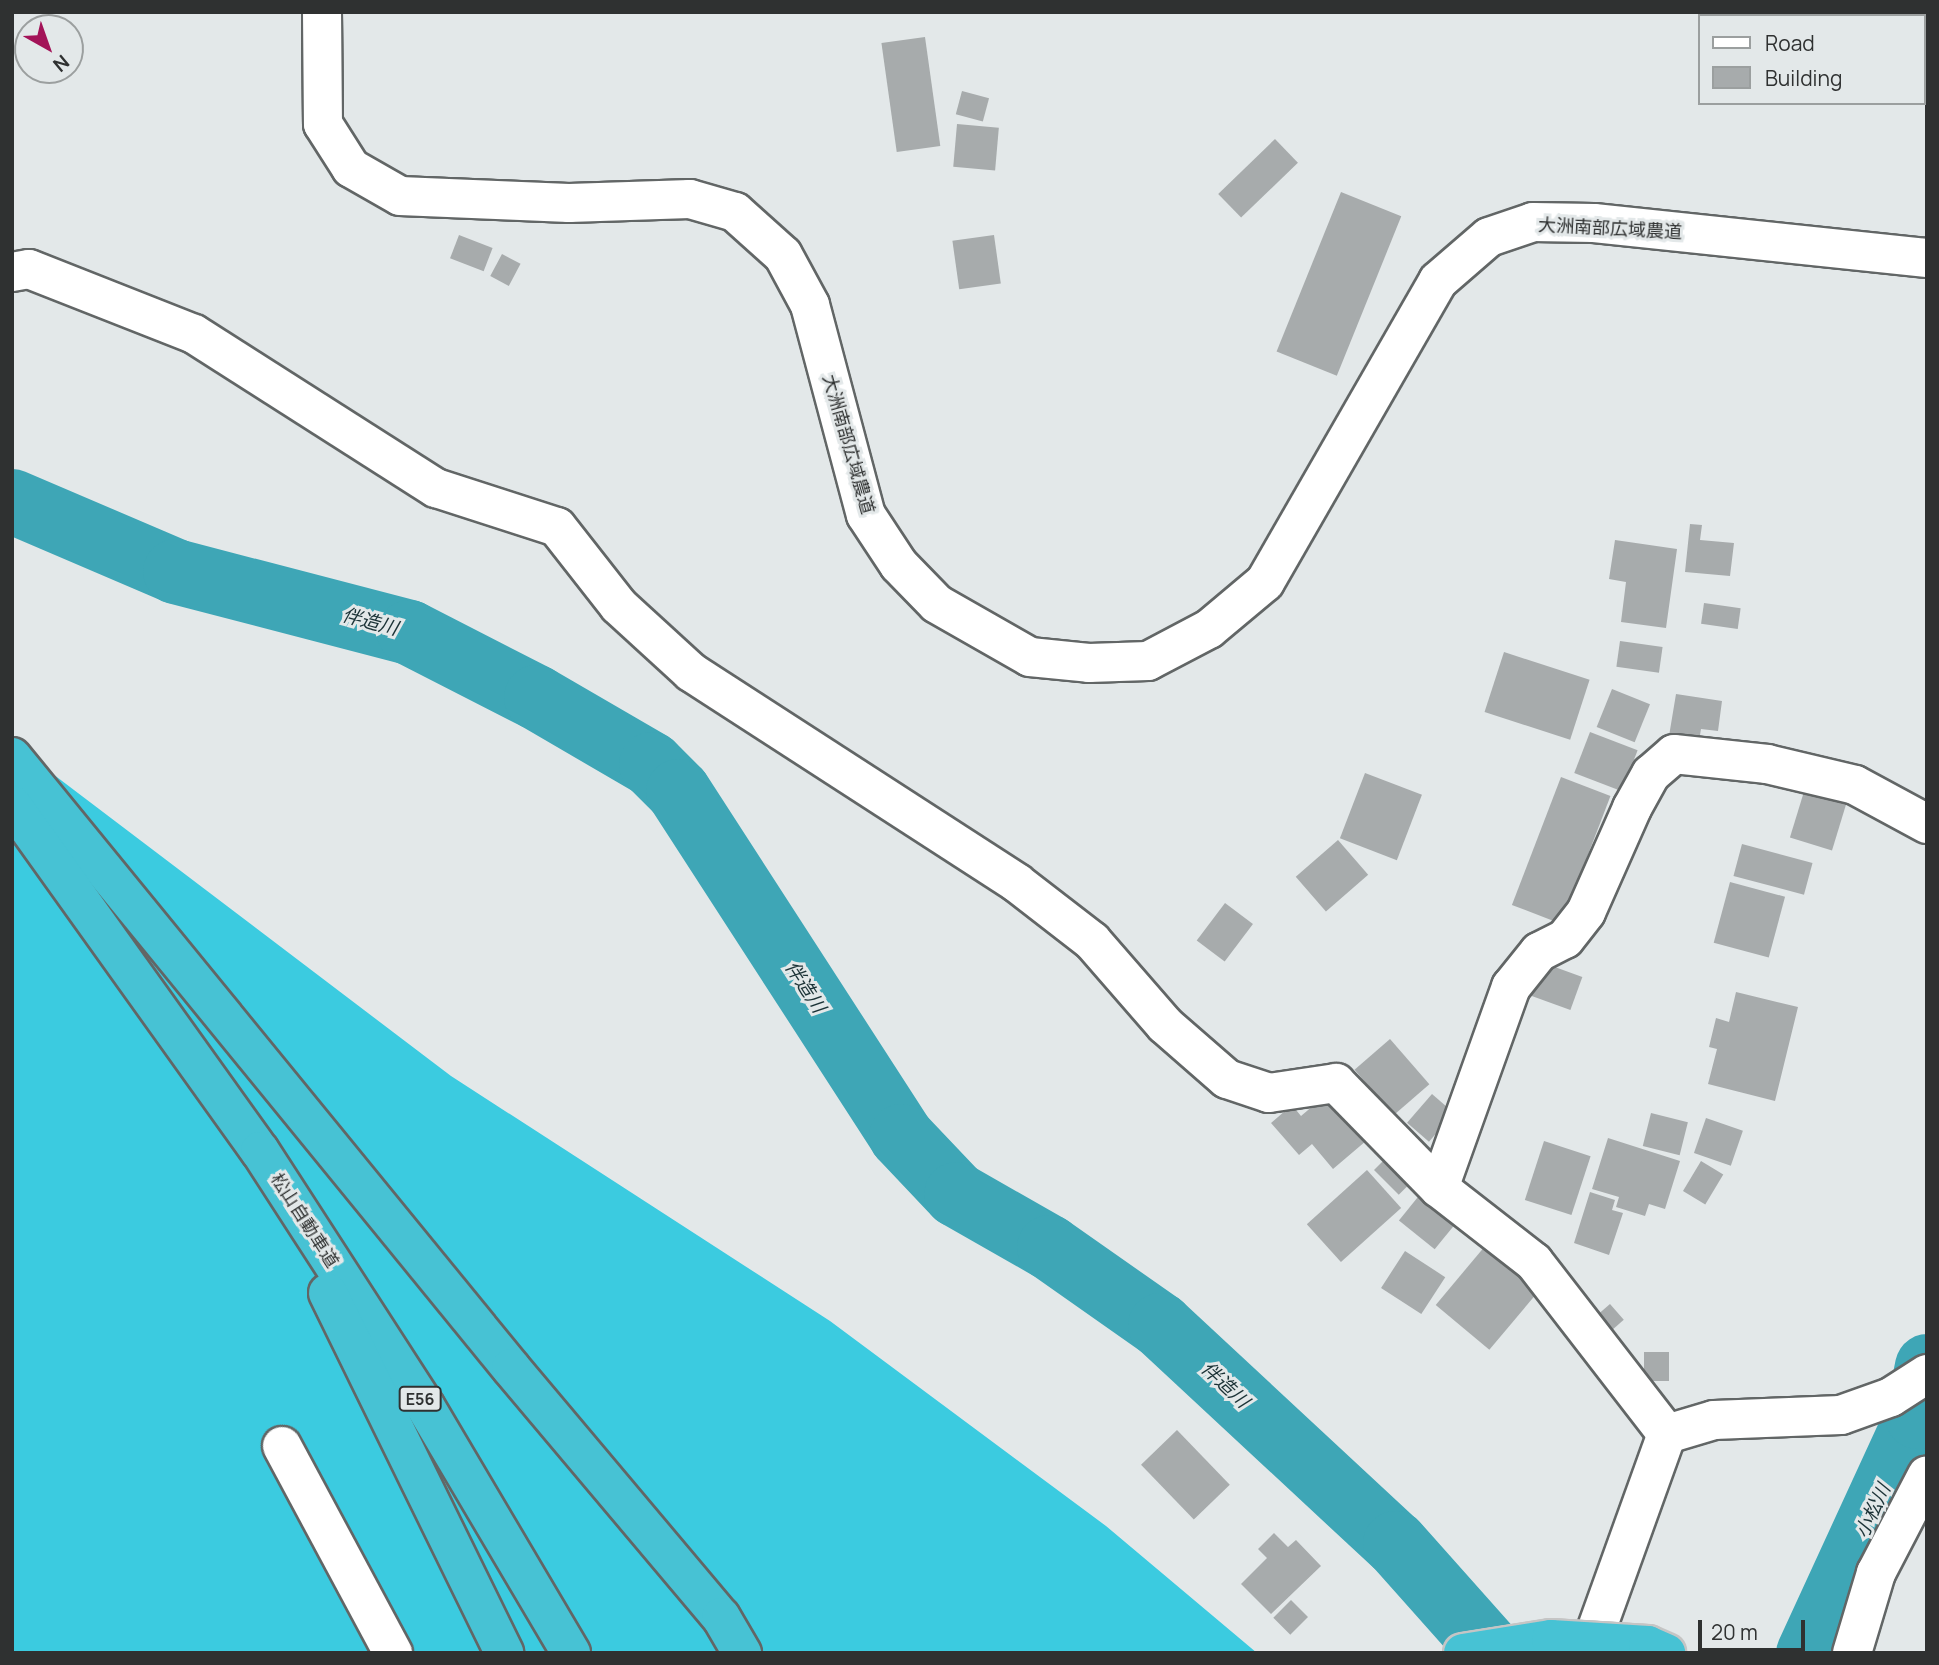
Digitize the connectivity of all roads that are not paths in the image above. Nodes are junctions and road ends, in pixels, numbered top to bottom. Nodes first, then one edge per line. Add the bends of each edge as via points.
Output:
1 (322, 12) edge
2 (1927, 258) edge
3 (12, 272) edge
4 (12, 757) edge
5 (24, 803) edge
6 (1927, 824) edge
7 (260, 1151) junction
8 (1439, 1188) junction
9 (1927, 1374) edge
10 (1667, 1434) junction
11 (282, 1446) dead end
12 (1927, 1475) edge
13 (393, 1653) edge
14 (504, 1653) edge
15 (571, 1653) edge
16 (742, 1653) edge
17 (1463, 1653) edge
18 (1588, 1653) edge
19 (1666, 1653) edge
20 (1852, 1653) edge

1 - 2 street, 大洲南部広域農道 via 323,124 351,168 400,196 569,204 690,199 735,212 783,255 810,305 866,515 899,565 937,604 1030,657 1090,663 1148,661 1209,629 1265,582 1438,281 1489,237 1533,222 1594,223
3 - 8 street via 29,269 194,334 436,488 557,527 619,606 691,672 1017,883 1092,941 1165,1025 1227,1079 1269,1094 1336,1083
4 - 5 highway
5 - 7 highway, 松山自動車道 / E56
5 - 16 highway via 511,1368 721,1617
6 - 8 street via 1855,785 1767,764 1674,754 1651,774 1632,808 1586,912 1565,939 1539,952 1511,987
7 - 14 highway
7 - 15 highway, 松山自動車道 / E56 via 425,1406
8 - 10 street via 1534,1262
9 - 10 street via 1891,1397 1841,1415 1714,1420
10 - 18 street
11 - 13 street
12 - 20 street via 1876,1573
17 - 19 highway, bridge via 1551,1639 1648,1645

